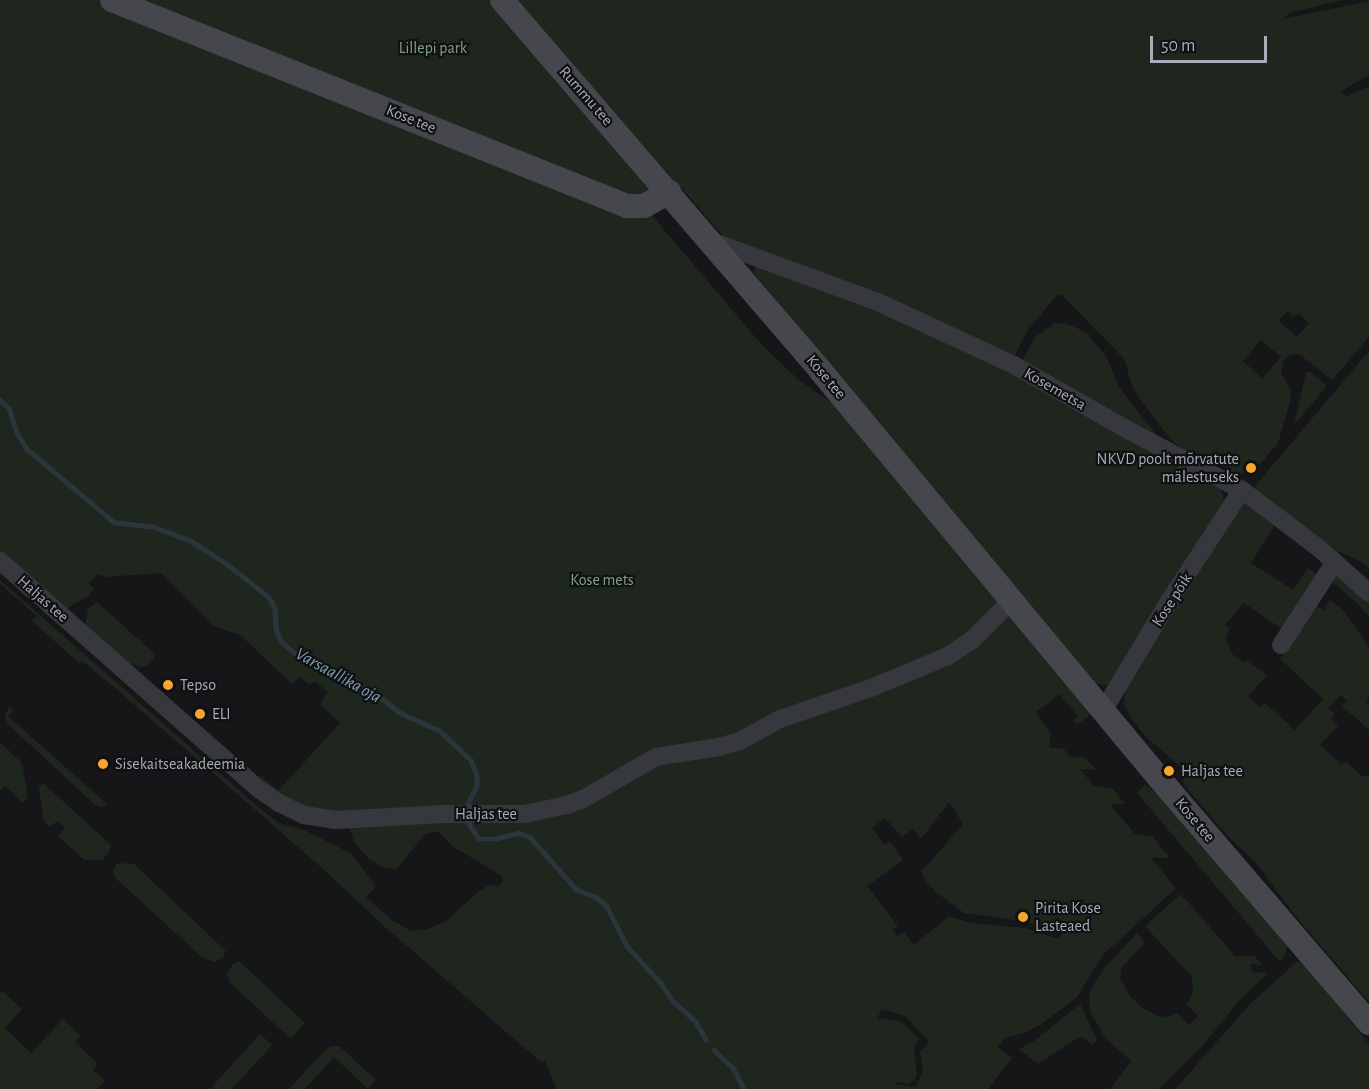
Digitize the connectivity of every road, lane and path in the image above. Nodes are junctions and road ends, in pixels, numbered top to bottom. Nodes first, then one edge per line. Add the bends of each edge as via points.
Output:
1 (112, 0) edge
2 (502, 0) edge
3 (669, 192) junction
4 (709, 240) junction
5 (1242, 490) junction
6 (0, 561) edge
7 (1335, 562) junction
8 (1369, 593) edge
9 (1011, 601) junction
10 (1281, 645) dead end
11 (1103, 711) junction
12 (1369, 1022) edge

1 - 3 main road, Kose tee via 627,206 644,206
2 - 3 main road, Rummu tee
3 - 4 main road, Kose tee
4 - 5 street, Kosemetsa via 878,302 1014,365
4 - 9 main road, Kose tee
5 - 7 street, Kosemetsa
5 - 11 street, Kose põik
6 - 9 street, Haljas tee via 259,789 304,815 336,820 524,814 567,805 656,757 740,741 780,719 948,656 972,640
7 - 8 street, Kosemetsa
7 - 10 street
9 - 11 main road, Kose tee
11 - 12 main road, Kose tee

